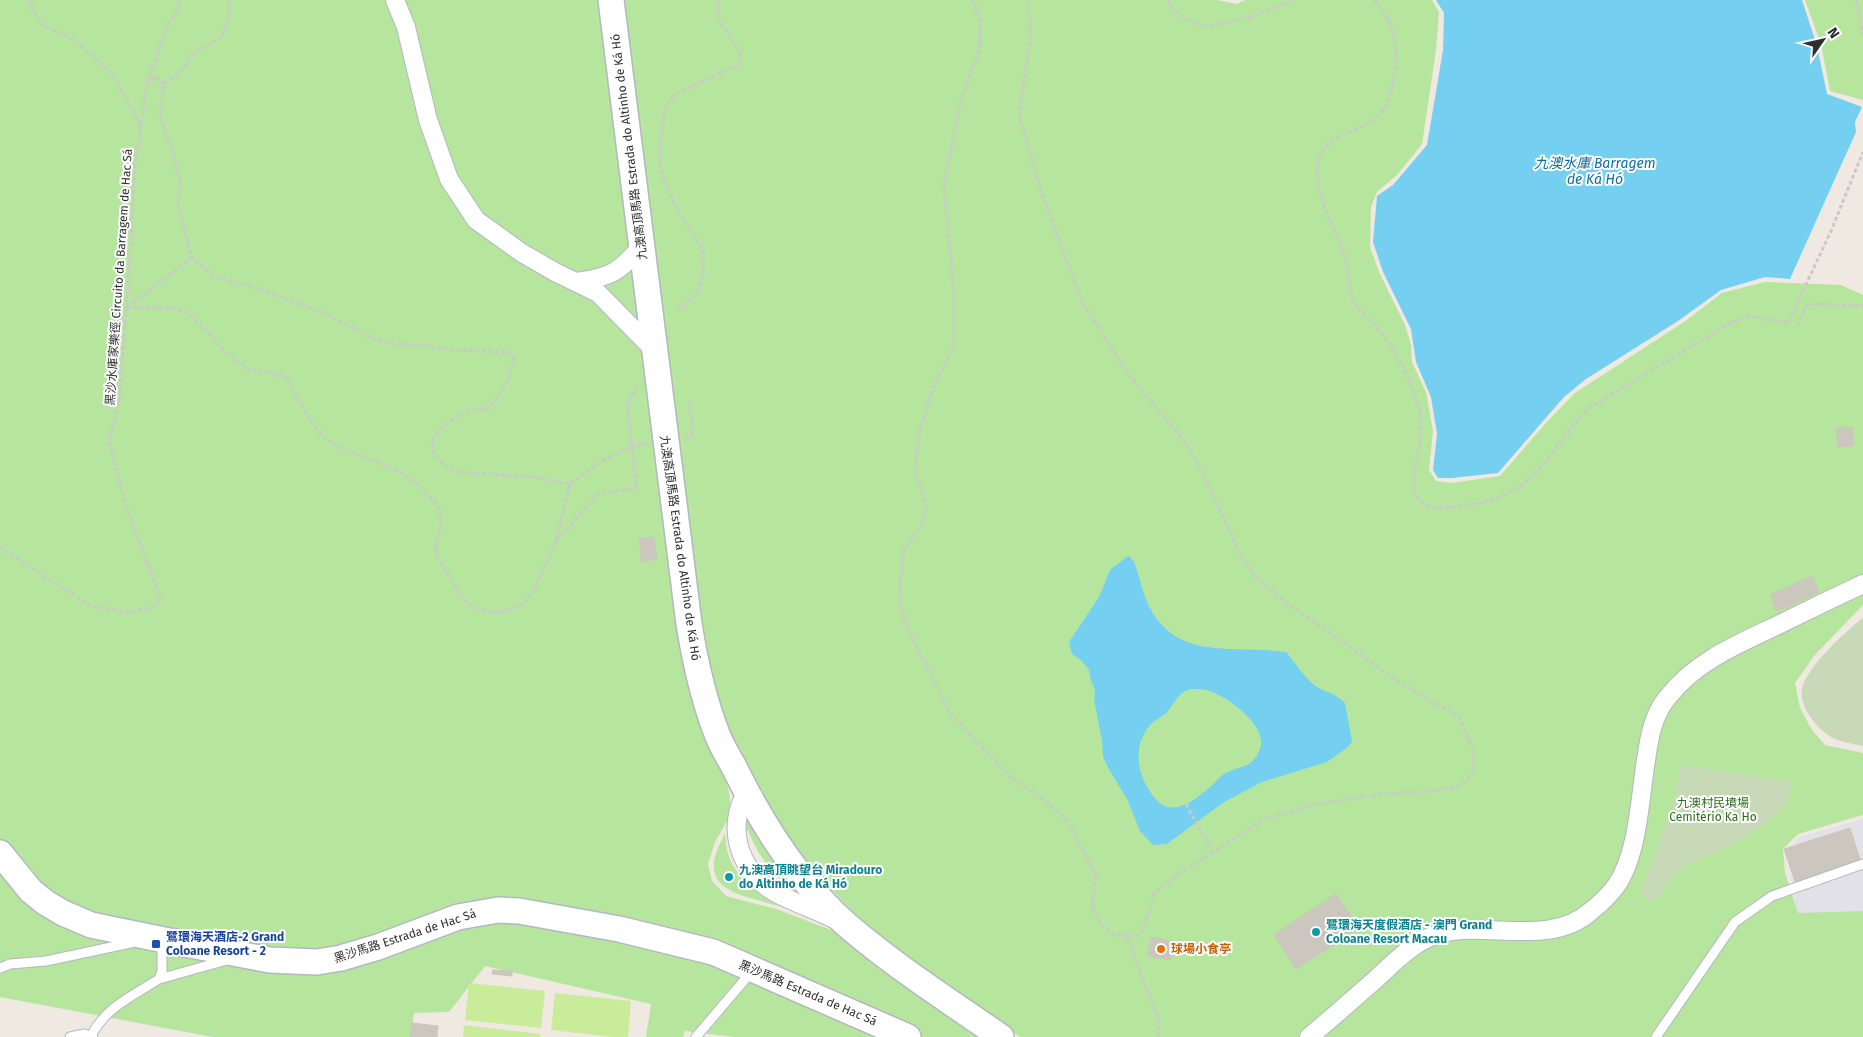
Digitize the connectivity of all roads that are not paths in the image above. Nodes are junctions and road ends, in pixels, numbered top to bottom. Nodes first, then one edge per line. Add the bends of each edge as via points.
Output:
1 (395, 0) edge
2 (611, 0) edge
3 (641, 247) junction
4 (577, 282) junction
5 (655, 361) junction
6 (1863, 584) edge
7 (746, 792) junction
8 (0, 853) edge
9 (1863, 864) edge
10 (846, 924) junction
11 (162, 940) junction
12 (244, 956) junction
13 (0, 968) edge
14 (754, 970) junction
15 (159, 979) junction
16 (92, 1036) edge
17 (70, 1037) edge
18 (696, 1037) edge
19 (908, 1037) edge
20 (1001, 1037) edge
21 (1309, 1037) edge
22 (1656, 1037) edge

1 - 4 street via 406,27 428,120 449,179 476,220 522,253
2 - 3 main road, 九澳高頂馬路 Estrada do Altinho de Ká Hó
3 - 4 street via 617,270 602,278
3 - 5 main road, 九澳高頂馬路 Estrada do Altinho de Ká Hó
4 - 5 street via 598,293
5 - 7 main road, 九澳高頂馬路 Estrada do Altinho de Ká Hó via 694,658 717,735
6 - 21 street via 1710,659 1682,681 1666,699 1654,720 1648,743 1634,842 1628,860 1616,886 1589,914 1560,927 1541,931 1438,934 1412,948
7 - 10 main road, 九澳高頂馬路 Estrada do Altinho de Ká Hó via 767,828 808,884
7 - 10 street via 738,813 736,835 742,857 754,876 771,890
8 - 11 main road, 黑沙馬路 Estrada de Hac Sá via 32,891 63,913 91,925
9 - 22 lane via 1772,896 1735,922
10 - 20 main road, 九澳高頂馬路 Estrada do Altinho de Ká Hó via 888,959
11 - 12 main road, 黑沙馬路 Estrada de Hac Sá
11 - 13 lane via 133,942
11 - 15 lane
12 - 14 main road, 黑沙馬路 Estrada de Hac Sá via 300,962 341,958 458,917 498,910 559,917 676,942 713,952
12 - 15 lane
14 - 18 lane
14 - 19 main road, 黑沙馬路 Estrada de Hac Sá
15 - 16 lane via 111,1010 97,1024
16 - 17 lane

